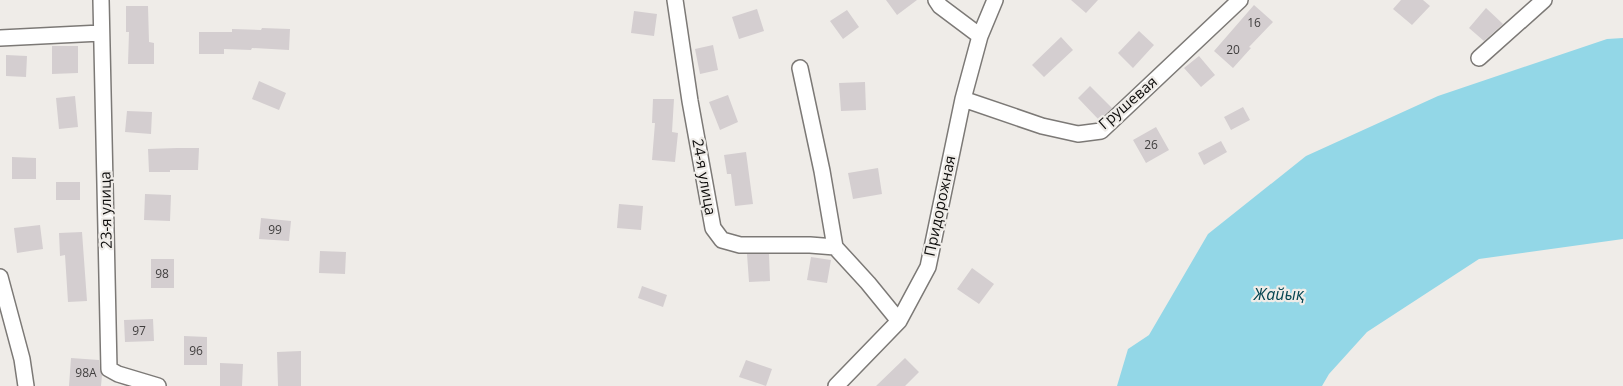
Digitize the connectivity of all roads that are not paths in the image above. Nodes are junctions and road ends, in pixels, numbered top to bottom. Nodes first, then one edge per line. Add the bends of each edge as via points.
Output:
1 (101, 0) edge
2 (675, 0) edge
3 (936, 0) edge
4 (995, 0) edge
5 (1240, 0) edge
6 (1544, 0) edge
7 (101, 33) junction
8 (980, 36) junction
9 (0, 38) edge
10 (1480, 58) dead end
11 (800, 68) dead end
12 (963, 99) junction
13 (835, 247) junction
14 (0, 277) edge
15 (899, 321) junction
16 (26, 386) edge
17 (158, 386) edge
18 (836, 386) edge

1 - 7 street, 23-я улица
2 - 13 street, 24-я улица via 713,228 722,240 740,245
3 - 8 street
4 - 8 street, Придорожная
5 - 12 street, Грушевая via 1101,131 1078,134 1042,126
6 - 10 street
7 - 9 street
7 - 17 street, 23-я улица via 109,369
8 - 12 street, Придорожная
11 - 13 street
12 - 15 street, Придорожная via 928,267
13 - 15 street
14 - 16 street
15 - 18 street, Придорожная

